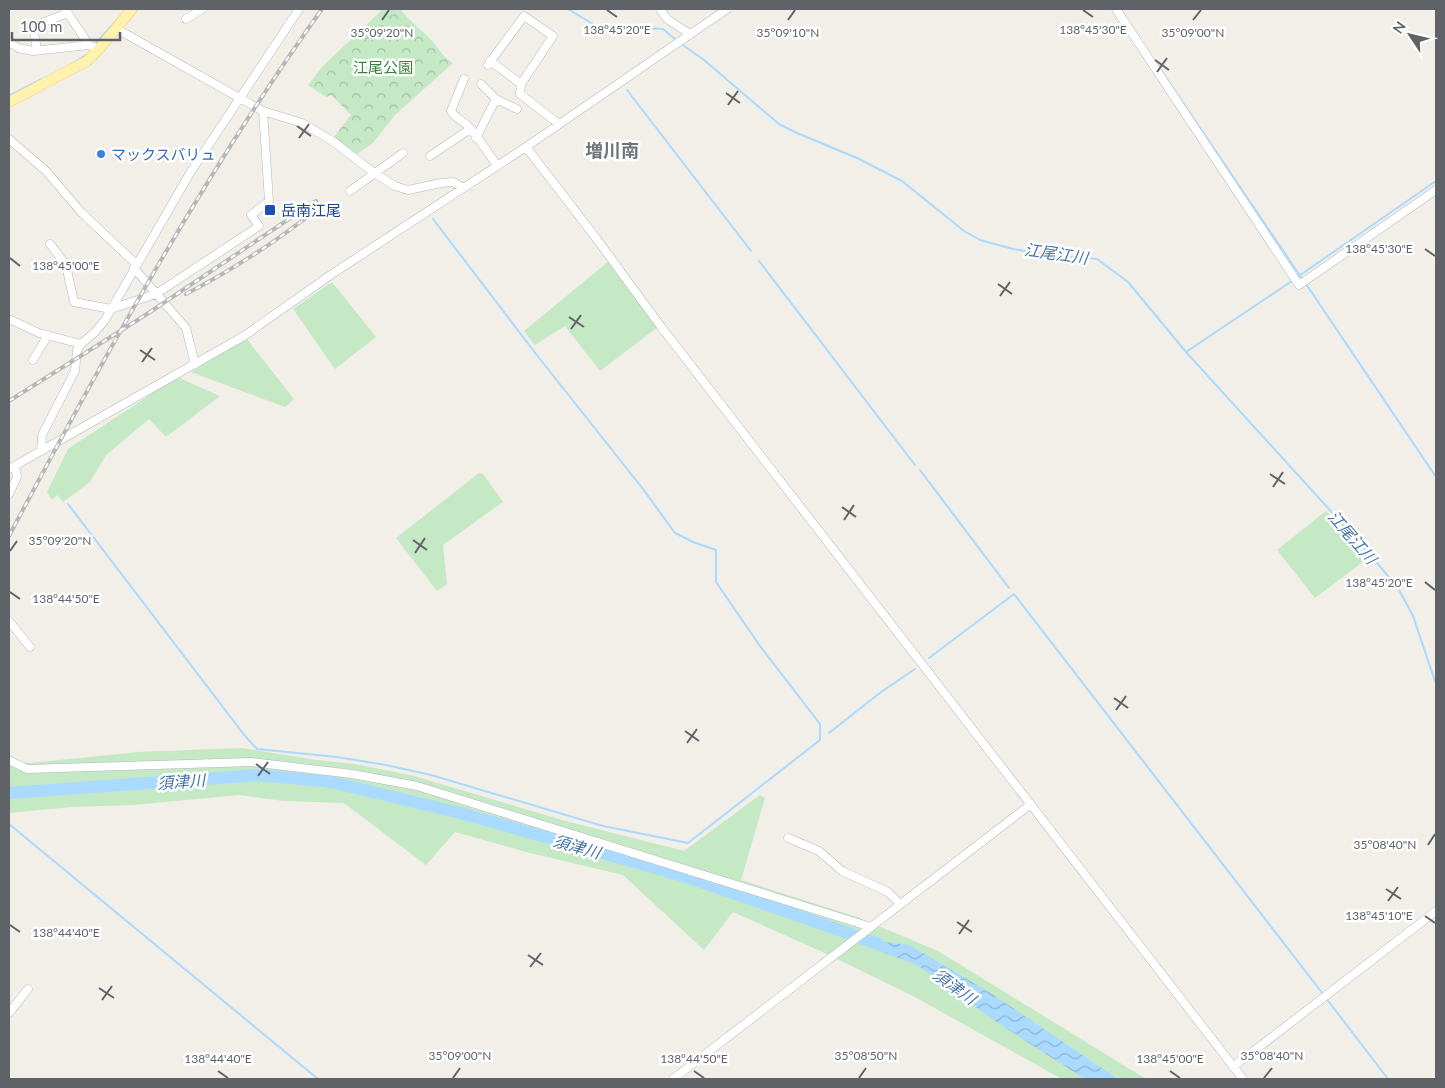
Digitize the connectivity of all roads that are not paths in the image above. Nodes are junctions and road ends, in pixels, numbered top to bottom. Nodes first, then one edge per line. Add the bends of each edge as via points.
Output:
1 (132, 9) edge
2 (202, 9) edge
3 (299, 9) edge
4 (660, 9) edge
5 (727, 9) edge
6 (1116, 9) edge
7 (66, 11) edge
8 (186, 19) dead end
9 (44, 22) dead end
10 (117, 29) junction
11 (34, 32) dead end
12 (688, 35) junction
13 (9, 42) edge
14 (89, 45) junction
15 (99, 49) junction
16 (37, 50) junction
17 (464, 80) dead end
18 (481, 84) dead end
19 (521, 84) junction
20 (240, 97) junction
21 (496, 99) junction
22 (9, 102) edge
23 (517, 109) dead end
24 (263, 111) junction
25 (559, 124) junction
26 (470, 129) junction
27 (476, 138) junction
28 (9, 139) edge
29 (526, 147) junction
30 (403, 154) dead end
31 (430, 156) dead end
32 (497, 165) junction
33 (374, 173) junction
34 (462, 187) junction
35 (1436, 190) edge
36 (350, 191) dead end
37 (50, 244) dead end
38 (135, 266) junction
39 (156, 294) junction
40 (111, 309) junction
41 (9, 319) edge
42 (48, 336) junction
43 (81, 344) junction
44 (33, 360) dead end
45 (195, 364) junction
46 (40, 451) junction
47 (12, 468) edge
48 (9, 494) edge
49 (9, 621) edge
50 (30, 647) dead end
51 (9, 760) edge
52 (1031, 804) junction
53 (788, 838) dead end
54 (900, 904) junction
55 (1436, 911) edge
56 (871, 927) junction
57 (28, 989) dead end
58 (9, 1013) edge
59 (1233, 1067) junction
60 (673, 1079) edge
61 (1243, 1079) edge

1 - 10 main road
2 - 8 street
3 - 20 street
4 - 12 street via 667,19
5 - 12 street
6 - 35 street via 1299,285
7 - 9 street
7 - 14 street
10 - 15 main road
10 - 20 street
11 - 16 street
12 - 25 street
13 - 16 street via 18,48
14 - 15 street
14 - 16 street
15 - 22 main road via 87,60
17 - 26 street via 451,111
18 - 21 street
19 - 19 street via 489,63 524,16 553,36
19 - 25 street via 520,94
20 - 24 street
20 - 38 street
21 - 23 street
21 - 27 street
24 - 33 street via 302,123 334,142
24 - 39 street via 269,201 251,215 259,226
25 - 29 street
26 - 27 street
26 - 31 street
27 - 32 street
28 - 38 street via 46,171
29 - 32 street
29 - 52 street
30 - 33 street
32 - 34 street
33 - 34 street via 408,190 453,182
33 - 36 street
34 - 45 street via 244,336
37 - 40 street via 66,265 74,302
38 - 39 street
38 - 40 street
39 - 40 street
39 - 45 street via 186,328
40 - 43 street via 95,332
41 - 42 street
42 - 43 street
42 - 44 street
43 - 46 street via 77,350 75,371 42,435
45 - 46 street
46 - 47 street
47 - 48 street via 17,477
49 - 50 street
51 - 56 street via 27,770 251,762 361,775 417,786
52 - 54 street
52 - 59 street
53 - 54 street via 819,851 842,871 888,892
54 - 56 street
55 - 59 street
56 - 60 street
57 - 58 street
59 - 61 street

